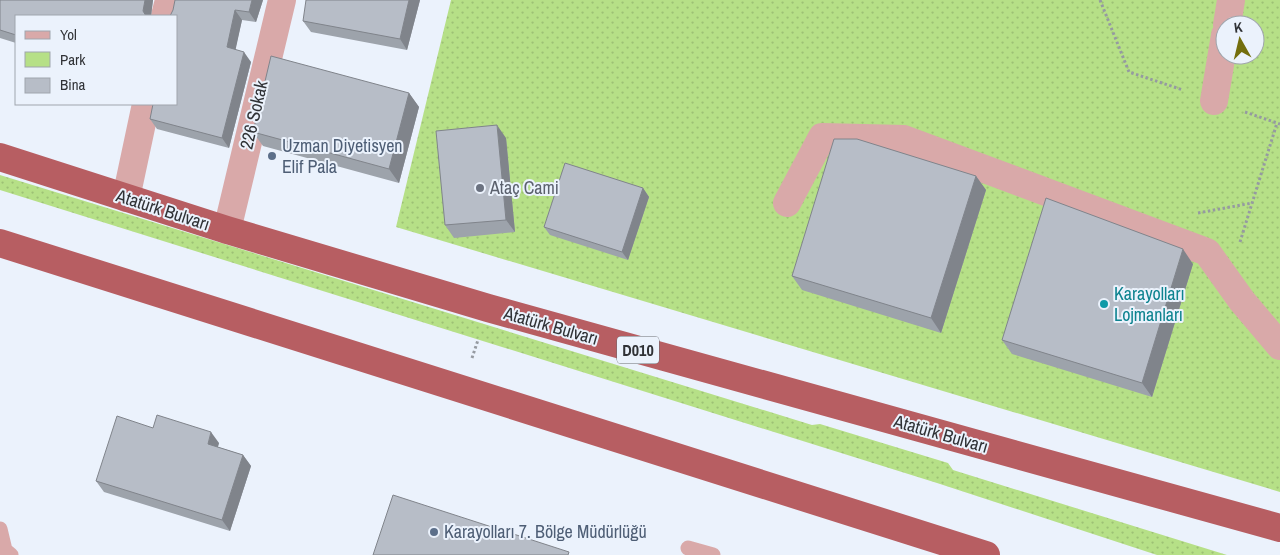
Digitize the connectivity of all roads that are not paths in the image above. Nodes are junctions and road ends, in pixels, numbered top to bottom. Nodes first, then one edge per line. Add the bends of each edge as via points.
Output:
1 (169, 0) edge
2 (282, 0) edge
3 (1231, 0) edge
4 (165, 15) edge
5 (1229, 15) edge
6 (1220, 65) edge
7 (1214, 101) road end
8 (146, 105) edge
9 (0, 157) edge
10 (126, 198) junction
11 (787, 203) dead end
12 (227, 230) junction
13 (0, 243) edge
14 (1280, 346) edge
15 (1280, 528) edge
16 (0, 529) edge
17 (688, 548) dead end
18 (11, 555) edge
19 (713, 555) edge
20 (986, 555) edge

1 - 4 street
2 - 12 street, 226 Sokak
3 - 5 street
6 - 7 street
8 - 10 street
9 - 10 highway, Atatürk Bulvarı / D010
10 - 12 highway, Atatürk Bulvarı / D010
11 - 14 street via 822,137 904,139 1207,252
12 - 15 highway, Atatürk Bulvarı / D010 via 488,308
13 - 20 highway
16 - 18 lane via 5,550
17 - 19 lane

